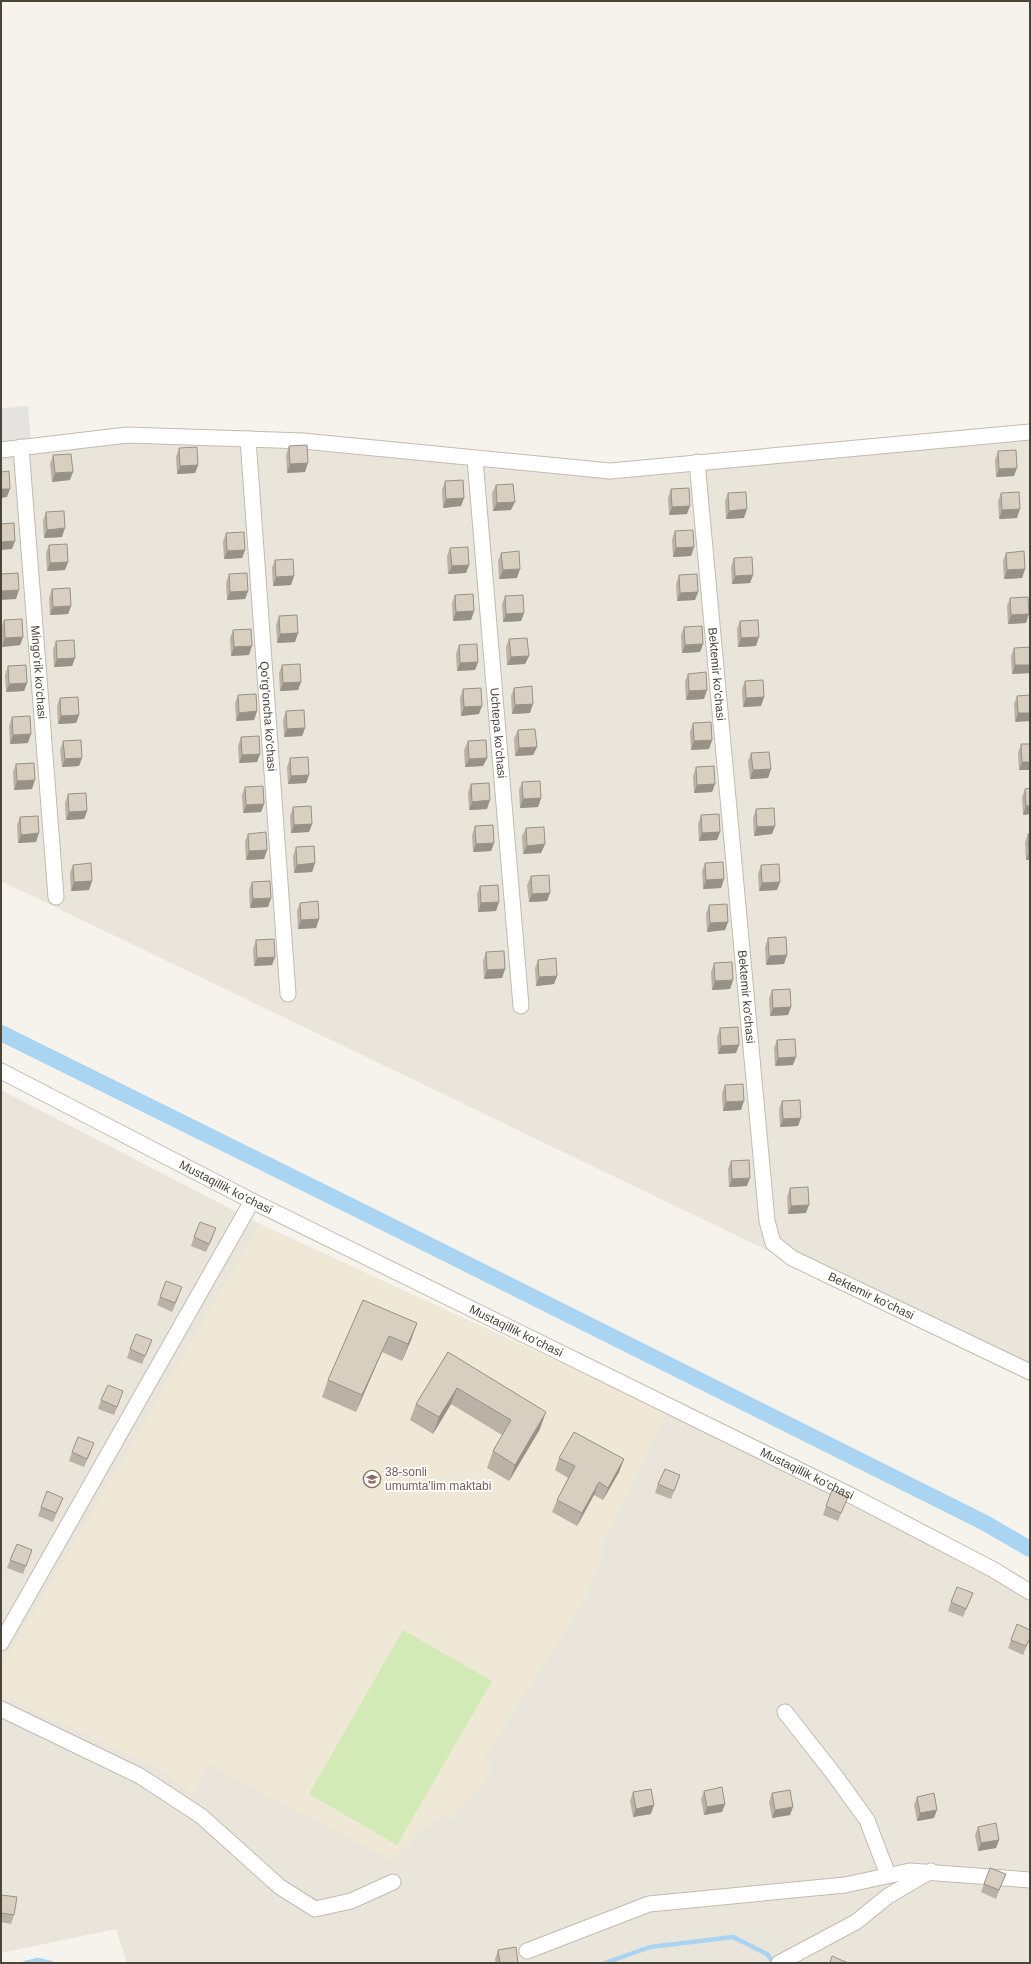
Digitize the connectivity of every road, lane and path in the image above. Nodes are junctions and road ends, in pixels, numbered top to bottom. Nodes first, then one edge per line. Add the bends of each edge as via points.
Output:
1 (1030, 432) edge
2 (248, 439) junction
3 (21, 447) junction
4 (1, 450) edge
5 (475, 459) junction
6 (697, 462) junction
7 (56, 897) dead end
8 (288, 994) dead end
9 (521, 1006) dead end
10 (1, 1071) edge
11 (252, 1201) junction
12 (1030, 1372) edge
13 (1030, 1592) edge
14 (1, 1643) edge
15 (1, 1709) edge
16 (785, 1712) dead end
17 (931, 1872) junction
18 (888, 1875) junction
19 (1030, 1880) edge
20 (393, 1882) dead end
21 (527, 1951) dead end
22 (782, 1961) edge

1 - 6 street
2 - 3 street via 126,435
2 - 5 street via 303,441
2 - 8 street, Qo'rg'oncha ko'chasi
3 - 4 street
3 - 7 street, Mingo'rik ko'chasi
5 - 6 street via 610,471
5 - 9 street, Uchtepa ko'chasi
6 - 12 street, Bektemir ko'chasi via 767,1221 773,1243 792,1258
10 - 11 street, Mustaqillik ko'chasi
11 - 13 street, Mustaqillik ko'chasi via 856,1498 994,1570
11 - 14 street
15 - 20 street via 140,1776 201,1816 280,1887 315,1909 352,1901
16 - 18 street via 867,1820
17 - 18 street via 910,1871
17 - 19 street
17 - 22 street via 888,1896 856,1922
18 - 21 street via 845,1885 649,1904

